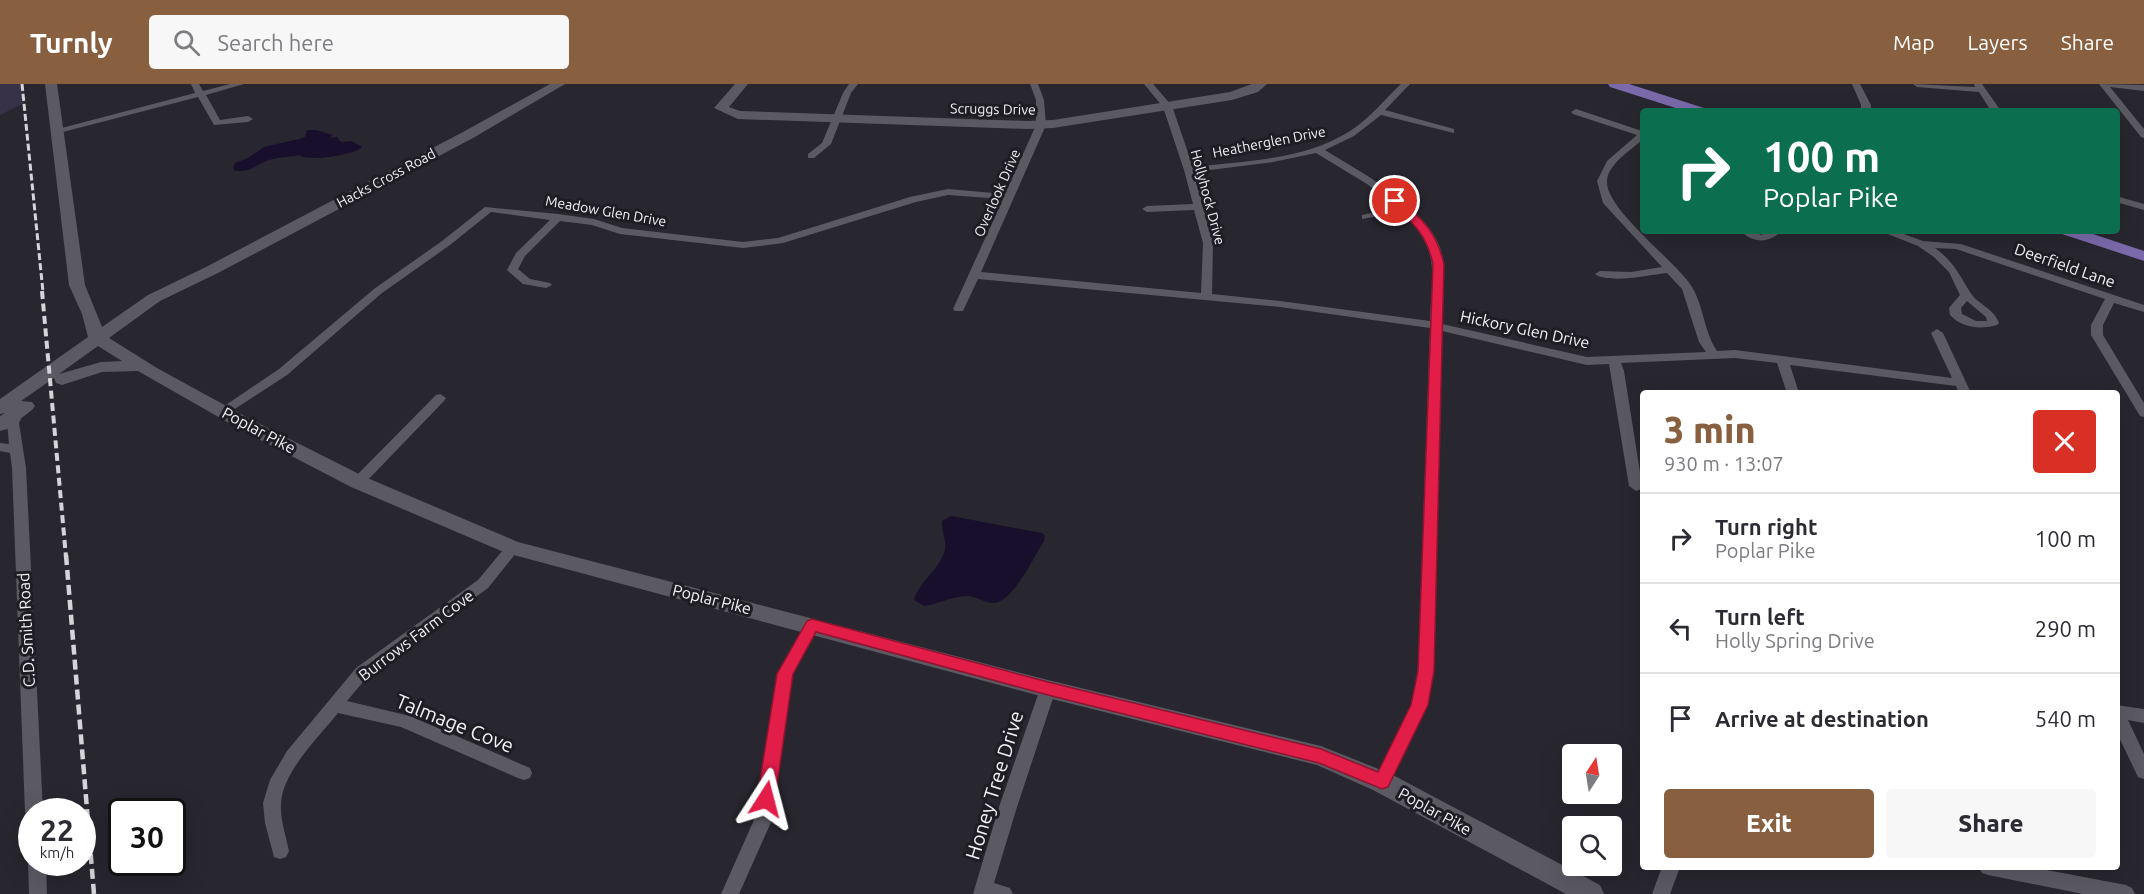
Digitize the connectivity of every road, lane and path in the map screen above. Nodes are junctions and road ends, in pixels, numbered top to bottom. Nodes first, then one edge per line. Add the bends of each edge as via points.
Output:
1 (51, 84) edge
2 (195, 84) edge
3 (240, 84) edge
4 (559, 84) edge
5 (742, 84) edge
6 (854, 84) edge
7 (1034, 84) edge
8 (1148, 84) edge
9 (1261, 84) edge
10 (1406, 84) edge
11 (1615, 84) edge
12 (1856, 84) edge
13 (1917, 84) edge
14 (2103, 84) edge
15 (1980, 87) edge
16 (2144, 87) edge
17 (200, 94) junction
18 (1167, 106) junction
19 (1688, 108) edge
20 (1866, 108) edge
21 (1994, 108) edge
22 (1378, 111) junction
23 (1576, 112) dead end
24 (248, 119) dead end
25 (837, 120) junction
26 (1041, 125) junction
27 (58, 130) junction
28 (1451, 131) dead end
29 (1640, 134) edge
30 (2144, 135) edge
31 (1640, 137) edge
32 (1317, 149) junction
33 (811, 156) dead end
34 (1189, 170) junction
35 (1010, 197) junction
36 (2120, 200) edge
37 (1197, 207) junction
38 (2144, 207) edge
39 (1405, 208) junction
40 (1147, 209) dead end
41 (1366, 217) dead end
42 (558, 218) junction
43 (1750, 234) edge
44 (1773, 234) edge
45 (1894, 234) edge
46 (2077, 234) edge
47 (1922, 244) junction
48 (2144, 256) edge
49 (1671, 269) junction
50 (212, 270) junction
51 (975, 274) junction
52 (1600, 274) dead end
53 (546, 285) dead end
54 (1966, 295) dead end
55 (1206, 297) junction
56 (2111, 298) junction
57 (143, 305) junction
58 (959, 309) dead end
59 (2144, 309) edge
60 (90, 314) junction
61 (1436, 326) junction
62 (1937, 333) dead end
63 (101, 341) junction
64 (1713, 354) junction
65 (1782, 360) junction
66 (1614, 362) junction
67 (141, 366) junction
68 (62, 379) junction
69 (1963, 388) edge
70 (1792, 390) edge
71 (440, 398) dead end
72 (9, 410) edge
73 (223, 411) junction
74 (2144, 413) edge
75 (0, 425) edge
76 (0, 447) edge
77 (17, 450) junction
78 (358, 482) junction
79 (1636, 486) dead end
80 (513, 548) junction
81 (812, 625) junction
82 (1048, 688) junction
83 (334, 705) junction
84 (2120, 712) edge
85 (2144, 716) edge
86 (2120, 719) edge
87 (2144, 772) edge
88 (524, 773) dead end
89 (1382, 782) junction
90 (33, 798) edge
91 (280, 851) dead end
92 (1670, 870) edge
93 (2003, 870) edge
94 (37, 876) edge
95 (983, 892) edge
96 (38, 894) edge
97 (730, 894) edge
98 (1004, 894) edge
99 (1591, 894) edge
100 (1661, 894) edge
101 (2126, 894) edge

1 - 27 main road
2 - 17 street
3 - 17 street
4 - 50 main road, Hacks Cross Road
5 - 25 main road, Scruggs Drive via 721,108 757,117
6 - 25 street
7 - 26 street, Overlook Drive via 1039,95
8 - 18 street
9 - 18 main road, Scruggs Drive via 1232,96
10 - 22 street, Heatherglen Drive
11 - 19 main road
12 - 20 street
13 - 15 street
14 - 16 street
14 - 30 street
15 - 21 street
17 - 24 street via 217,123
17 - 27 street
18 - 26 main road, Scruggs Drive
18 - 34 street, Hollyhock Drive
22 - 28 street
22 - 32 street, Heatherglen Drive via 1349,135
23 - 29 street
25 - 26 main road, Scruggs Drive
25 - 33 street via 826,144
26 - 35 street, Overlook Drive
27 - 60 main road via 77,285
31 - 49 street via 1610,163 1602,181 1607,201
32 - 34 street, Heatherglen Drive
32 - 39 street
34 - 37 street, Hollyhock Drive
35 - 42 street, Meadow Glen Drive via 948,192 779,240 742,245 620,231 599,223
35 - 51 street, Overlook Drive
36 - 38 street
37 - 40 street
37 - 55 street, Hollyhock Drive via 1208,243
39 - 41 street
39 - 61 street via 1424,226 1437,255
42 - 53 street via 520,255 512,270 528,282
42 - 73 street, Meadow Glen Drive via 486,210 441,248 378,291 283,372
43 - 44 street via 1765,238
45 - 47 street
46 - 48 main road
47 - 54 street via 1952,267
47 - 56 street, Deerfield Lane via 1952,244
49 - 52 street via 1631,275
49 - 64 street via 1687,288 1705,342
50 - 57 main road, Hacks Cross Road
50 - 63 main road, Hacks Cross Road
51 - 55 street, Hickory Glen Drive
51 - 58 street, Overlook Drive
55 - 61 street, Hickory Glen Drive via 1302,306
56 - 59 street, Deerfield Lane
56 - 74 street via 2097,325 2097,334
57 - 60 main road via 115,313
57 - 63 main road, Hacks Cross Road
60 - 63 main road
61 - 66 street, Hickory Glen Drive via 1566,358
61 - 89 street via 1426,671 1419,705
62 - 69 street
63 - 67 main road, Poplar Pike
63 - 68 main road, Hacks Cross Road
63 - 72 main road, Hacks Cross Road
64 - 65 street, Hickory Glen Drive
64 - 66 street, Hickory Glen Drive
65 - 69 street, Hickory Glen Drive
65 - 70 street
66 - 79 street
67 - 68 main road via 101,368
67 - 73 main road, Poplar Pike
68 - 72 main road, Hacks Cross Road
71 - 78 street
72 - 75 main road, Hacks Cross Road
72 - 77 street, C.D. Smith Road
73 - 78 main road, Poplar Pike
76 - 77 street
77 - 90 street, C.D. Smith Road
78 - 80 main road, Poplar Pike
80 - 81 main road, Poplar Pike
80 - 83 street, Burrows Farm Cove via 483,584 362,672
81 - 82 main road, Poplar Pike
81 - 97 street via 785,674 763,820
82 - 89 main road, Poplar Pike via 1321,756
82 - 95 street, Honey Tree Drive
83 - 88 street, Talmage Cove via 404,721
83 - 91 street, Burrows Farm Cove via 279,780 272,803
84 - 85 street
86 - 87 street
89 - 99 main road, Poplar Pike
92 - 100 street
93 - 101 street
94 - 96 street
95 - 98 street

